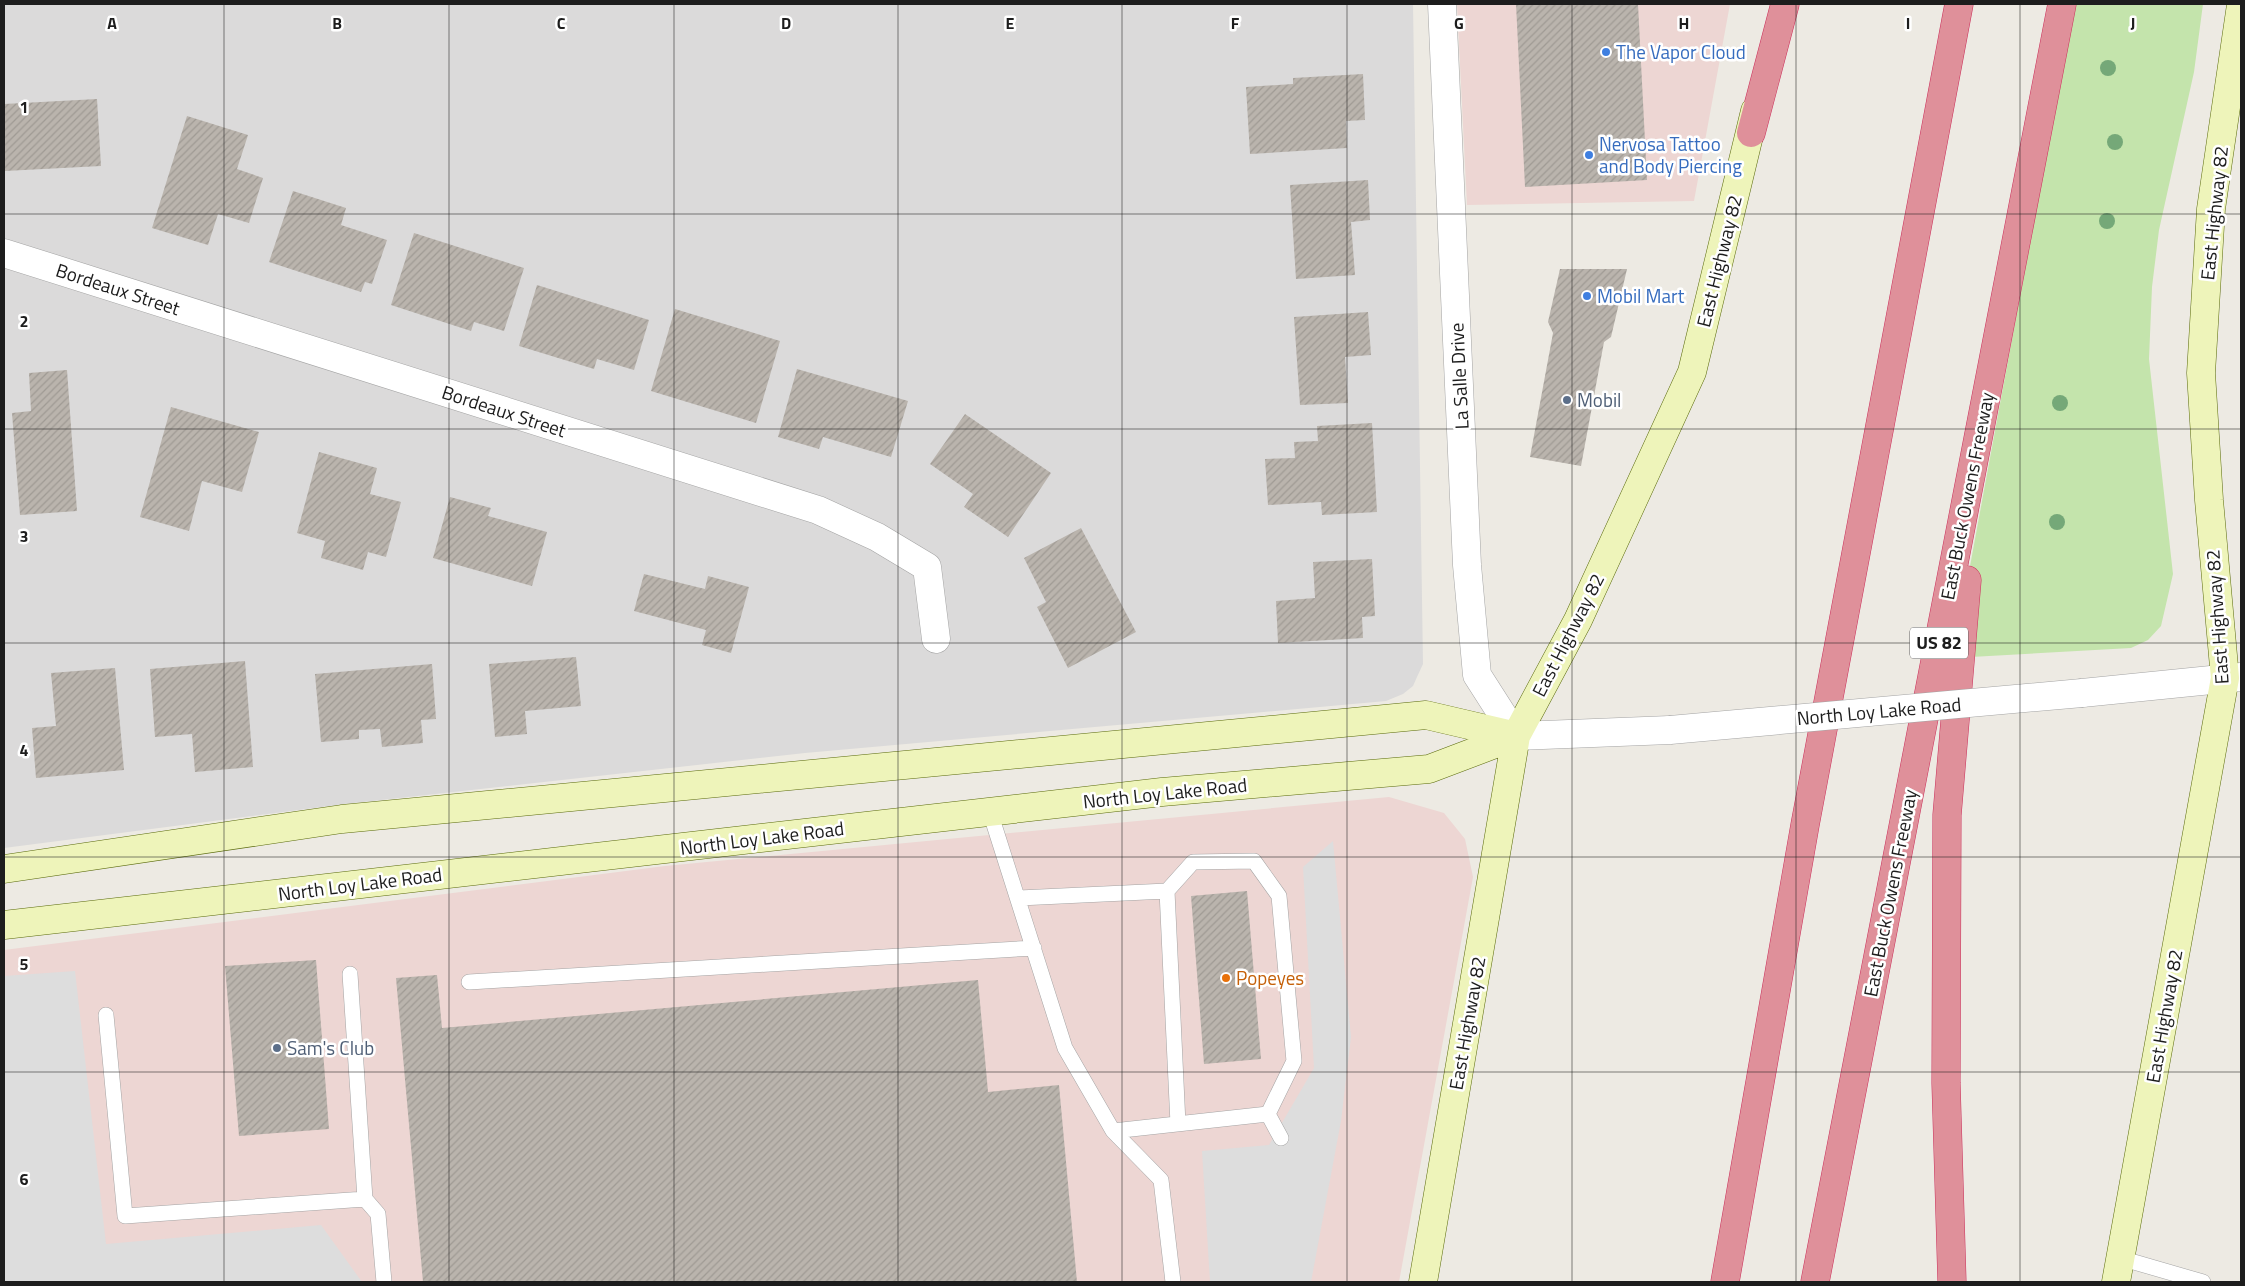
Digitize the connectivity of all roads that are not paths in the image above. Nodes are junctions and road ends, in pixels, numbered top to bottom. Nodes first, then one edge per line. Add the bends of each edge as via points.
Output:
1 (1442, 4) edge
2 (1775, 4) edge
3 (1785, 4) edge
4 (1959, 4) edge
5 (2062, 4) edge
6 (2241, 5) edge
7 (2236, 76) edge
8 (1751, 133) junction
9 (4, 253) edge
10 (1979, 436) junction
11 (936, 639) dead end
12 (2233, 677) edge
13 (1516, 736) junction
14 (990, 812) junction
15 (4, 868) edge
16 (1166, 891) junction
17 (1019, 898) junction
18 (4, 925) edge
19 (1034, 948) junction
20 (350, 974) dead end
21 (469, 982) dead end
22 (106, 1014) dead end
23 (1268, 1114) junction
24 (1178, 1124) junction
25 (1112, 1132) junction
26 (1281, 1138) dead end
27 (365, 1199) junction
28 (2118, 1270) edge
29 (384, 1282) edge
30 (1173, 1282) edge
31 (1423, 1282) edge
32 (1725, 1282) edge
33 (1815, 1282) edge
34 (1952, 1282) edge
35 (2203, 1282) edge

1 - 13 street, La Salle Drive via 1467,565 1477,675
2 - 8 main road, East Highway 82
3 - 8 highway
4 - 32 highway via 1805,825
5 - 10 highway, East Buck Owens Freeway / US 82
6 - 7 main road, East Highway 82
7 - 12 main road, East Highway 82 via 2211,209 2202,372 2208,500
8 - 13 main road, East Highway 82 via 1692,372 1578,620
9 - 11 street, Bordeaux Street via 818,510 877,537 927,567
10 - 33 highway, East Buck Owens Freeway / US 82
10 - 34 highway via 1947,815 1946,1074
12 - 13 street, North Loy Lake Road, bridge via 1670,730
12 - 28 main road, East Highway 82
13 - 14 main road, North Loy Lake Road via 1429,769 1162,792
13 - 15 main road, North Loy Lake Road via 1426,714 342,819
13 - 31 main road, East Highway 82
14 - 17 lane
14 - 18 main road, North Loy Lake Road
16 - 17 lane
16 - 23 lane via 1193,862 1254,861 1279,896 1294,1061
16 - 24 lane
17 - 19 lane
19 - 21 lane
19 - 25 lane via 1064,1048
20 - 27 lane
22 - 27 lane via 125,1216
23 - 24 lane
23 - 26 lane
24 - 25 lane
25 - 30 lane via 1161,1180
27 - 29 lane via 378,1214
28 - 35 lane

